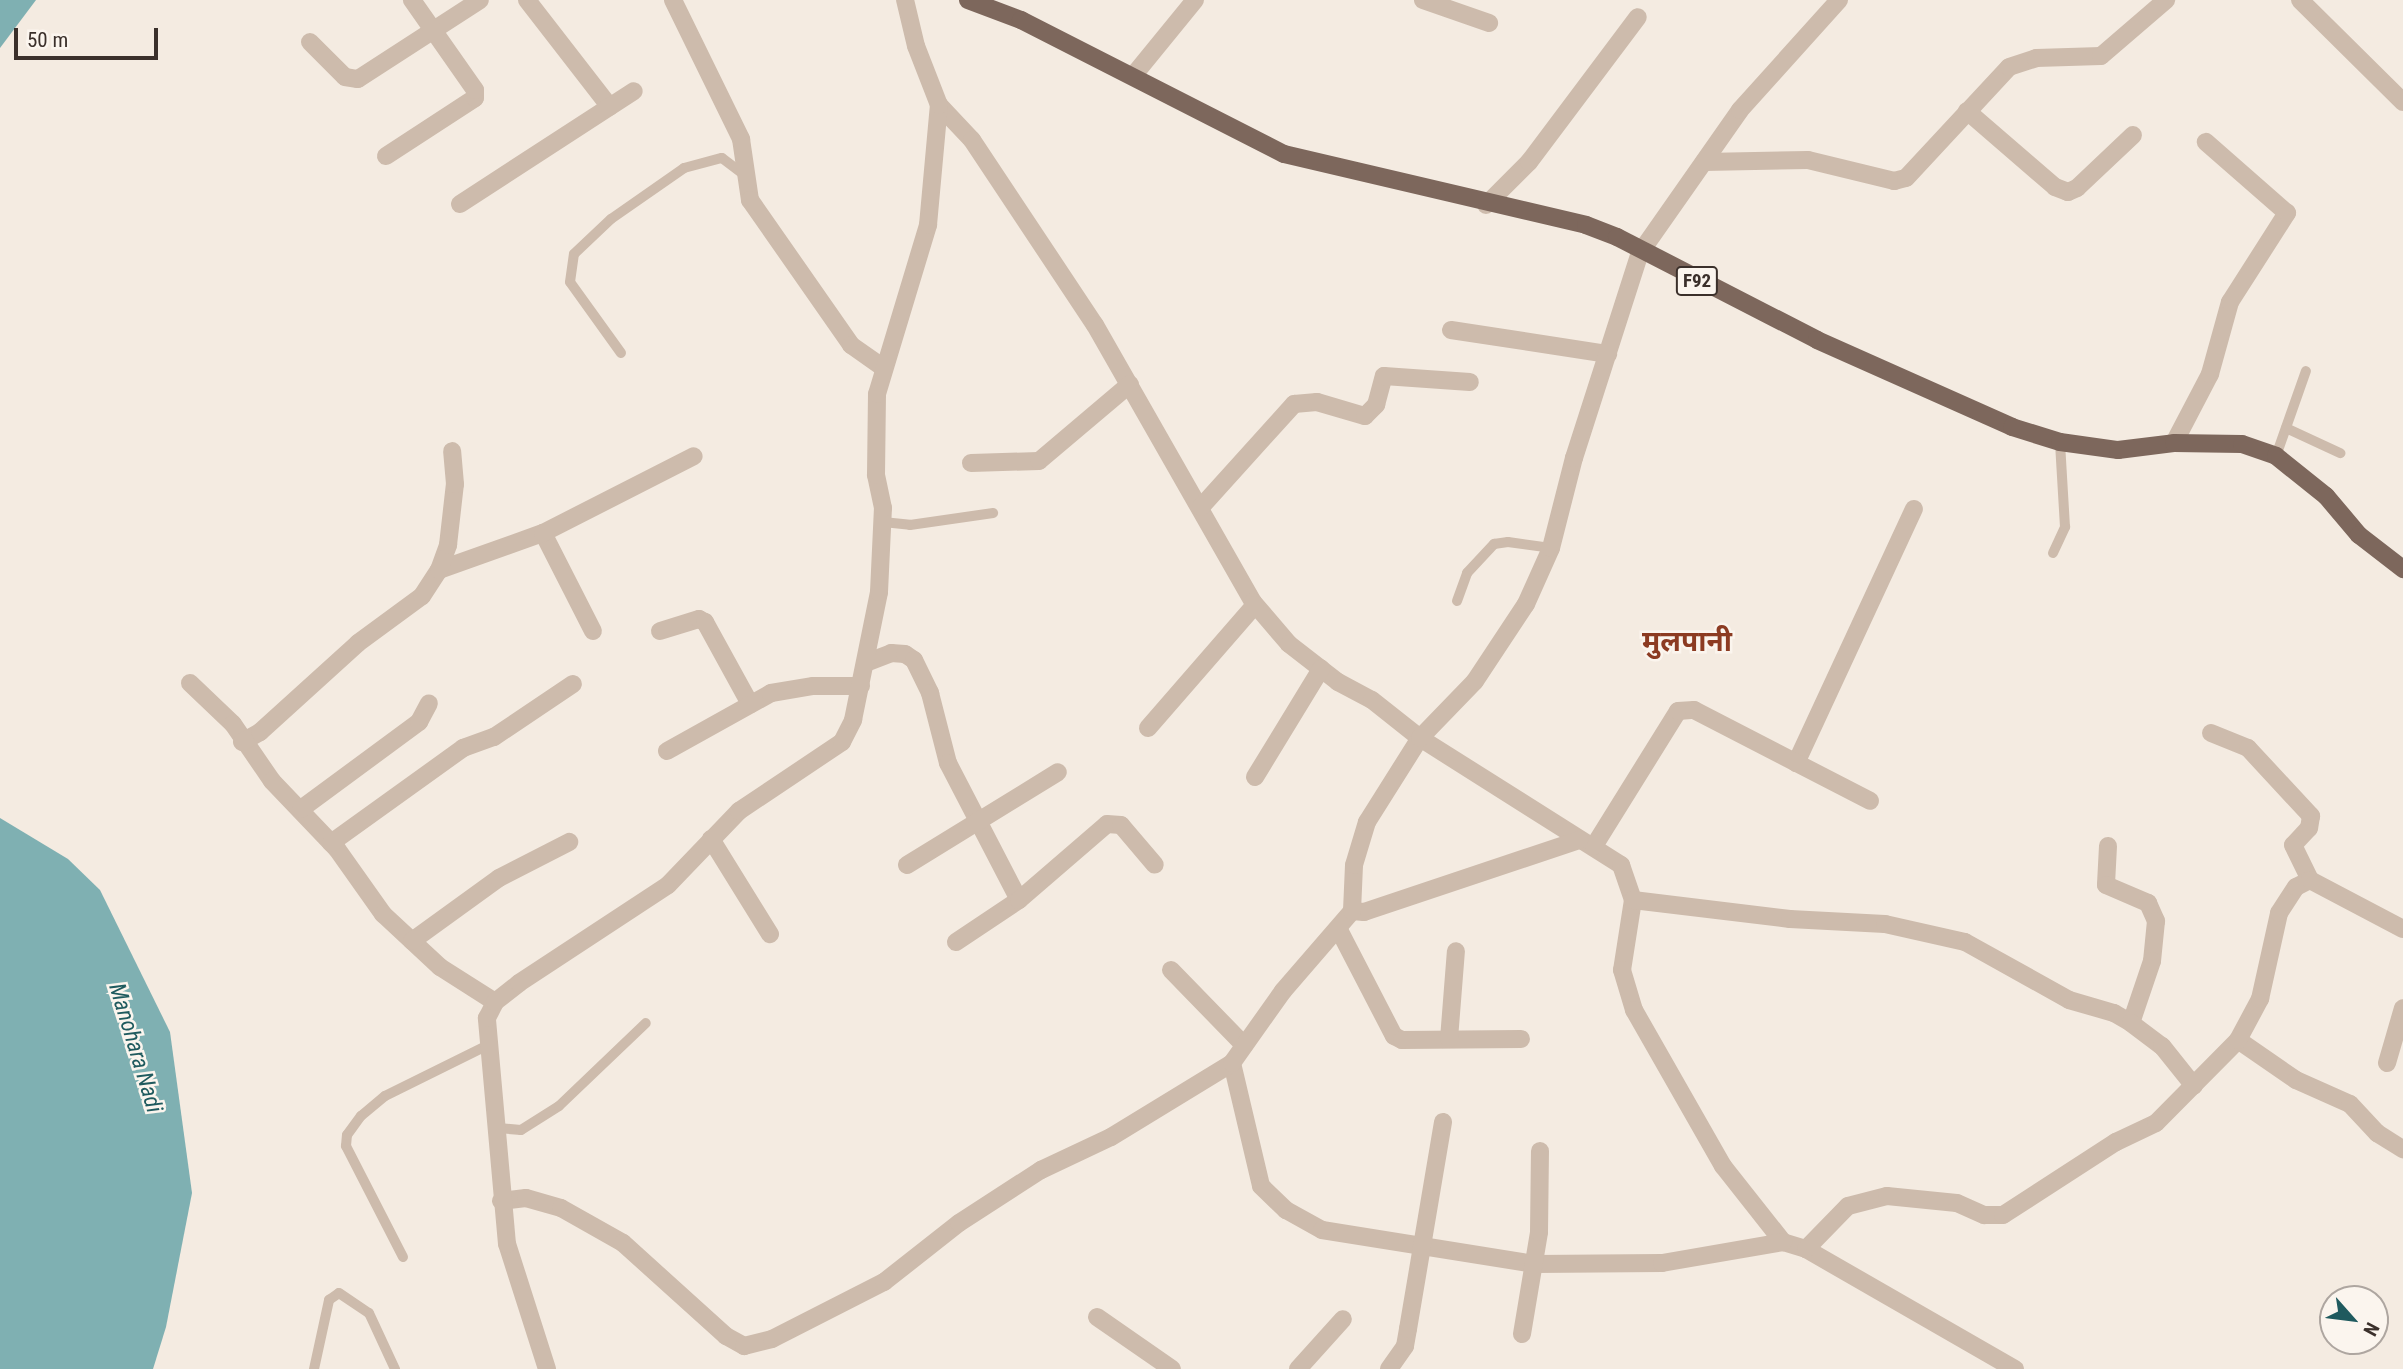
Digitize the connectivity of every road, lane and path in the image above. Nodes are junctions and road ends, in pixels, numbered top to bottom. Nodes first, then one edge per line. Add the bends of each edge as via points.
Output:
1 (412, 0) edge
2 (480, 0) edge
3 (527, 0) edge
4 (673, 0) edge
5 (905, 0) edge
6 (968, 0) edge
7 (1195, 0) edge
8 (1423, 0) edge
9 (1839, 0) edge
10 (2166, 0) edge
11 (2300, 0) edge
12 (1638, 17) dead end
13 (1489, 23) dead end
14 (432, 31) junction
15 (310, 42) dead end
16 (1133, 76) junction
17 (634, 91) dead end
18 (2403, 102) edge
19 (939, 105) junction
20 (610, 107) junction
21 (1967, 111) junction
22 (2133, 135) dead end
23 (2206, 142) dead end
24 (386, 156) dead end
25 (1704, 162) junction
26 (743, 174) junction
27 (460, 204) dead end
28 (1486, 205) junction
29 (1640, 253) junction
30 (1451, 330) dead end
31 (621, 353) dead end
32 (1608, 354) junction
33 (882, 367) junction
34 (2306, 371) dead end
35 (1470, 382) dead end
36 (1130, 384) junction
37 (2286, 428) junction
38 (2060, 442) junction
39 (2174, 443) junction
40 (452, 450) dead end
41 (2340, 453) dead end
42 (694, 456) dead end
43 (2276, 456) junction
44 (971, 463) dead end
45 (1201, 507) junction
46 (1914, 509) dead end
47 (993, 513) dead end
48 (883, 522) junction
49 (543, 533) junction
50 (1551, 548) junction
51 (2053, 553) dead end
52 (2403, 569) edge
53 (439, 570) junction
54 (1457, 601) dead end
55 (1255, 605) junction
56 (593, 631) dead end
57 (660, 631) dead end
58 (868, 662) junction
59 (1321, 669) junction
60 (190, 683) dead end
61 (573, 684) dead end
62 (861, 686) junction
63 (429, 703) dead end
64 (750, 704) junction
65 (1148, 728) dead end
66 (2211, 733) dead end
67 (1420, 738) junction
68 (242, 742) junction
69 (667, 751) dead end
70 (1796, 763) junction
71 (1058, 772) dead end
72 (1255, 777) dead end
73 (1870, 801) dead end
74 (301, 809) junction
75 (977, 825) junction
76 (710, 839) junction
77 (569, 842) dead end
78 (331, 843) junction
79 (1587, 843) junction
80 (2108, 846) dead end
81 (907, 865) dead end
82 (1155, 865) dead end
83 (2310, 880) junction
84 (1020, 900) junction
85 (1633, 900) junction
86 (1352, 911) junction
87 (2403, 929) edge
88 (1339, 930) junction
89 (770, 934) dead end
90 (412, 941) junction
91 (956, 942) dead end
92 (1455, 951) dead end
93 (1171, 970) dead end
94 (495, 1002) junction
95 (2403, 1008) edge
96 (646, 1023) dead end
97 (2131, 1023) junction
98 (1449, 1039) junction
99 (1521, 1039) dead end
100 (2238, 1040) junction
101 (488, 1045) junction
102 (1244, 1045) junction
103 (1232, 1063) junction
104 (2386, 1063) dead end
105 (2194, 1086) junction
106 (1443, 1122) dead end
107 (498, 1128) junction
108 (2403, 1149) edge
109 (1540, 1151) dead end
110 (501, 1201) junction
111 (1783, 1242) junction
112 (1806, 1249) junction
113 (1423, 1250) junction
114 (403, 1257) dead end
115 (1535, 1264) junction
116 (1097, 1317) dead end
117 (1343, 1319) dead end
118 (1522, 1334) dead end
119 (542, 1368) edge
120 (314, 1369) edge
121 (395, 1369) edge
122 (1172, 1369) edge
123 (1298, 1369) edge
124 (1389, 1369) edge
125 (2015, 1369) edge

1 - 14 street
2 - 14 street
3 - 20 street
4 - 26 street via 741,139
5 - 19 street via 916,46
6 - 16 main road, F92 via 1021,20
7 - 16 street
8 - 13 street
9 - 25 street via 1783,57
10 - 21 street via 2101,56 2036,58 2009,67
11 - 18 street
12 - 28 street via 1528,162
14 - 15 street via 358,79 345,77
14 - 24 street via 475,90 475,98
16 - 28 main road, F92 via 1284,154 1376,173
17 - 20 street
19 - 33 street via 928,225
19 - 36 street via 972,140
20 - 27 street
21 - 22 street via 2055,187 2068,192
21 - 25 street via 1906,178 1894,181 1808,160
23 - 39 street via 2287,213 2230,302 2210,374
25 - 29 street
26 - 31 lane via 722,158 684,168 611,219 574,254 570,282
26 - 33 street via 750,200 851,345
28 - 29 main road, F92 via 1586,225
29 - 32 street
29 - 38 main road, F92 via 1817,340 2012,427
30 - 32 street
32 - 50 street
33 - 48 street via 876,475
34 - 37 lane
35 - 45 street via 1384,376 1376,405 1364,416 1317,402 1294,404
36 - 44 street via 1040,461
36 - 45 street
37 - 41 lane
37 - 43 lane
38 - 39 main road, F92 via 2118,450
38 - 51 lane via 2065,527
39 - 43 main road, F92 via 2242,444
40 - 53 street via 453,519
42 - 49 street
43 - 52 main road, F92 via 2326,496 2359,535
45 - 55 street
46 - 70 street via 1836,668
47 - 48 lane via 910,525
48 - 58 street
49 - 53 street
49 - 56 street
50 - 54 lane via 1494,544 1467,573
50 - 67 street via 1526,604 1475,681
53 - 68 street via 422,596
55 - 59 street via 1289,644
55 - 65 street
57 - 64 street via 699,619 711,626
58 - 62 street
58 - 75 street via 891,653 914,660 930,693 947,763
59 - 67 street via 1373,699
59 - 72 street
60 - 68 street via 233,724
61 - 78 street via 494,737 464,748
62 - 64 street via 780,691
62 - 76 street via 842,742 739,811
63 - 74 street via 419,722
64 - 69 street
66 - 83 street via 2248,748 2311,816 2309,828 2292,845
67 - 79 street
67 - 86 street via 1357,845
68 - 74 street
70 - 73 street
70 - 79 street via 1694,710 1678,711
71 - 75 street
74 - 78 street
75 - 81 street
75 - 84 street
76 - 89 street
76 - 94 street via 668,885 639,908
77 - 90 street via 499,878
78 - 90 street via 383,914
79 - 85 street via 1621,865
79 - 86 street via 1364,912
80 - 97 street via 2106,885 2148,903 2156,921 2152,961
82 - 84 street via 1121,825 1108,824
83 - 87 street
83 - 100 street via 2296,887 2279,913 2260,999
84 - 91 street
85 - 97 street via 1776,918 1832,918 1930,933 1976,947 2069,1000 2115,1013
85 - 111 street via 1622,970 1634,1010 1723,1166
86 - 88 street
88 - 98 street via 1394,1036 1402,1040
88 - 102 street via 1283,991
90 - 94 street via 440,967
92 - 98 street
93 - 102 street
94 - 101 street via 488,1017
95 - 104 street
96 - 107 lane via 559,1106 521,1130
97 - 105 street via 2162,1046
98 - 99 street
100 - 105 street
100 - 108 street via 2295,1080 2350,1104 2377,1133
101 - 107 street
101 - 114 lane via 385,1096 347,1135 346,1146
102 - 103 street
103 - 110 street via 1111,1137 1041,1170 959,1223 884,1282 772,1339 744,1346 726,1336 623,1243 561,1208 526,1198
103 - 113 street via 1261,1186 1286,1210 1322,1230
105 - 112 street via 2156,1123 2116,1142 2003,1215 1984,1215 1956,1203 1887,1196 1849,1206
106 - 113 street
107 - 110 street
109 - 115 street
110 - 119 street
111 - 112 street
111 - 115 street via 1672,1262
112 - 125 street
113 - 115 street
113 - 124 street via 1405,1346
115 - 118 street
116 - 122 street
117 - 123 street
120 - 121 lane via 329,1300 339,1293 369,1313

